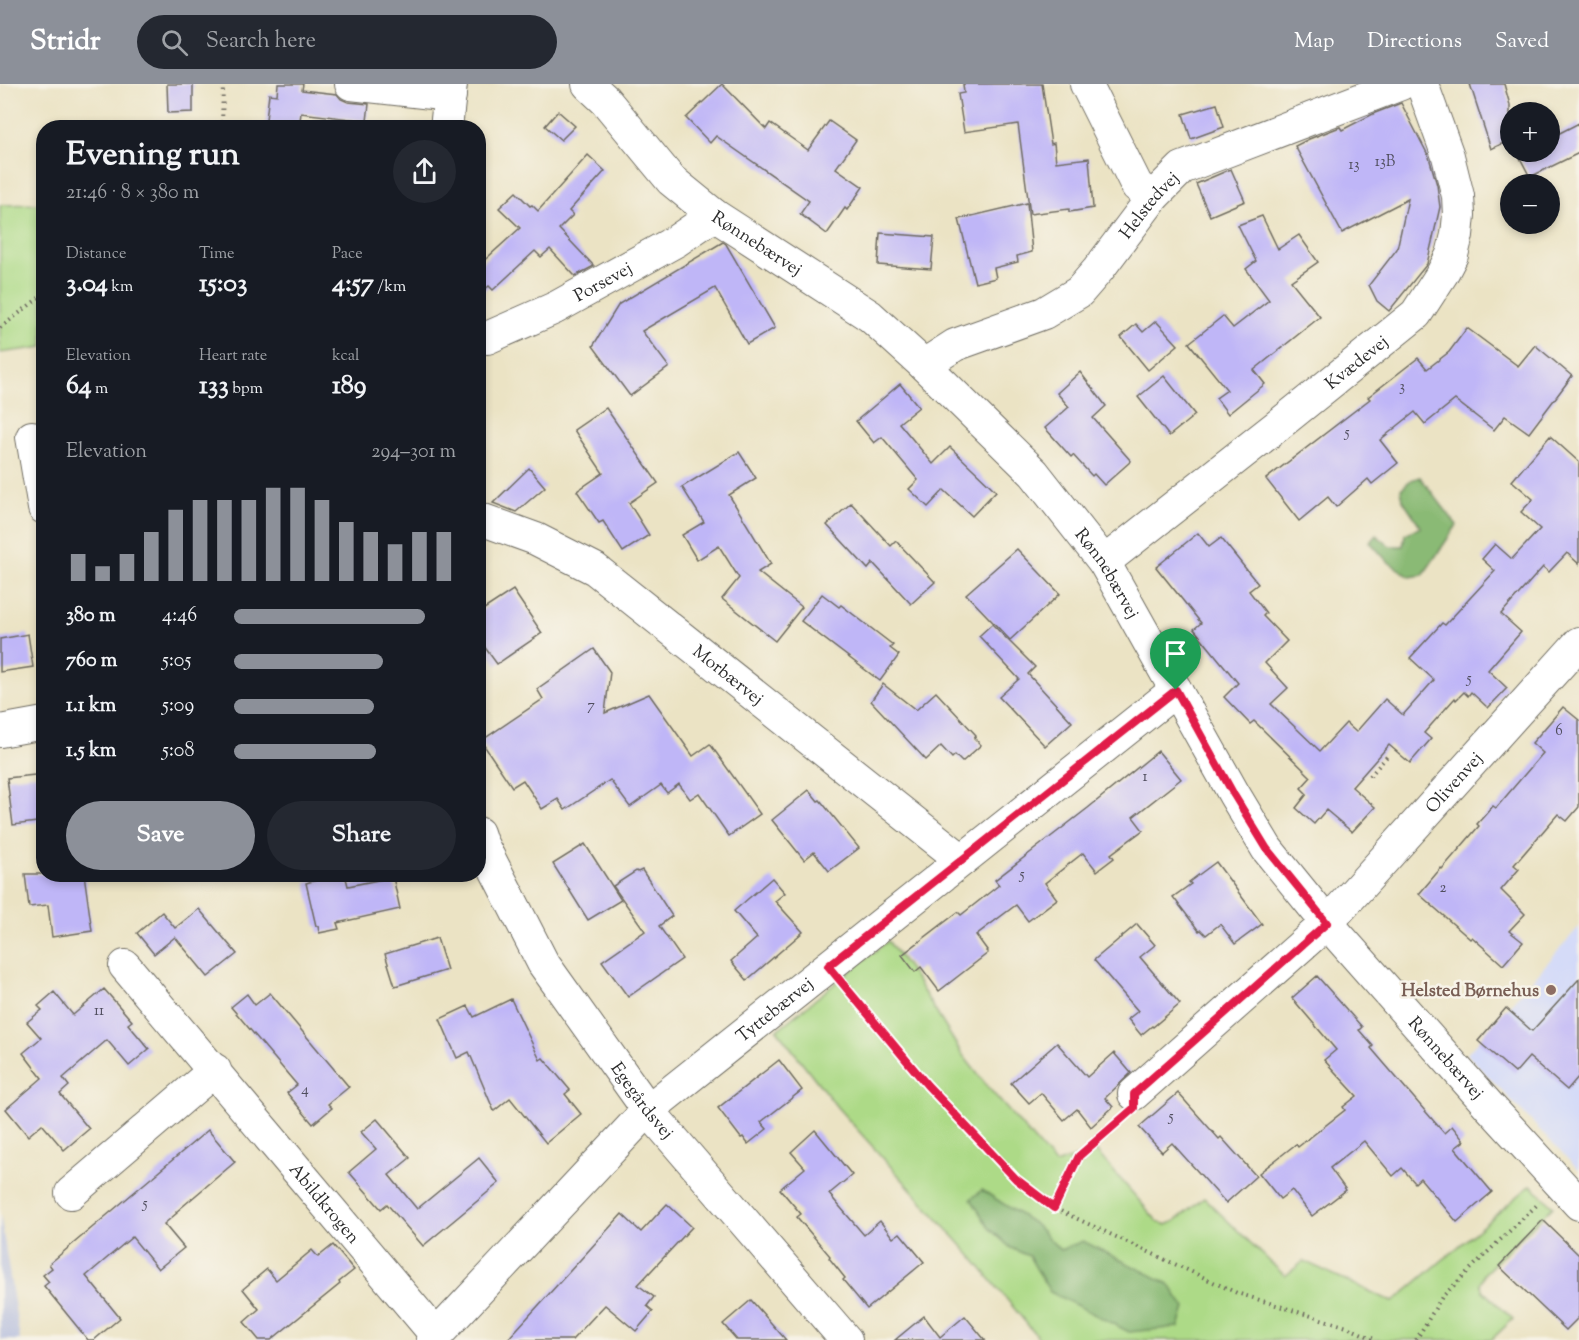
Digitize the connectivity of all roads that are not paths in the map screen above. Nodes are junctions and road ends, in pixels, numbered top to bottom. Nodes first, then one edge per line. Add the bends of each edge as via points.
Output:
1 (351, 84) edge
2 (588, 84) edge
3 (1086, 84) edge
4 (1401, 84) edge
5 (1422, 84) edge
6 (451, 89) edge
7 (447, 120) edge
8 (1153, 197) junction
9 (714, 215) junction
10 (487, 338) dead end
11 (924, 365) junction
12 (32, 437) dead end
13 (36, 461) edge
14 (486, 521) edge
15 (1104, 562) junction
16 (1579, 643) edge
17 (1176, 690) junction
18 (36, 724) edge
19 (0, 731) edge
20 (486, 850) edge
21 (962, 860) junction
22 (1327, 923) junction
23 (126, 966) dead end
24 (215, 1070) junction
25 (1134, 1094) road end
26 (648, 1110) junction
27 (71, 1193) dead end
28 (1570, 1194) edge
29 (434, 1338) edge
30 (846, 1340) edge

1 - 6 street
2 - 9 street, Rønnebærvej via 606,100 671,180
3 - 8 street via 1137,186
4 - 8 street, Helstedvej via 1182,168
5 - 15 street, Kvædevej via 1454,175 1459,215 1452,255 1416,314
6 - 7 street
8 - 11 street, Helstedvej via 1078,292 1044,313 955,345
9 - 10 street, Porsevej via 676,241 555,308
9 - 11 street, Rønnebærvej via 870,316
11 - 15 street, Rønnebærvej via 1034,473
12 - 13 street
14 - 21 street, Morbærvej via 536,539 595,569
15 - 17 street, Rønnebærvej
16 - 22 street, Olivenvej
17 - 21 street, Tyttebærvej
17 - 22 street, Rønnebærvej via 1267,849
18 - 19 street
20 - 26 street, Egegårdsvej via 543,963
21 - 26 street, Tyttebærvej
22 - 25 street, Olivenvej
22 - 28 street, Rønnebærvej
23 - 24 street, Abildkrogen
24 - 27 street
24 - 29 street, Abildkrogen
26 - 29 street, Tyttebærvej
26 - 30 street, Egegårdsvej

